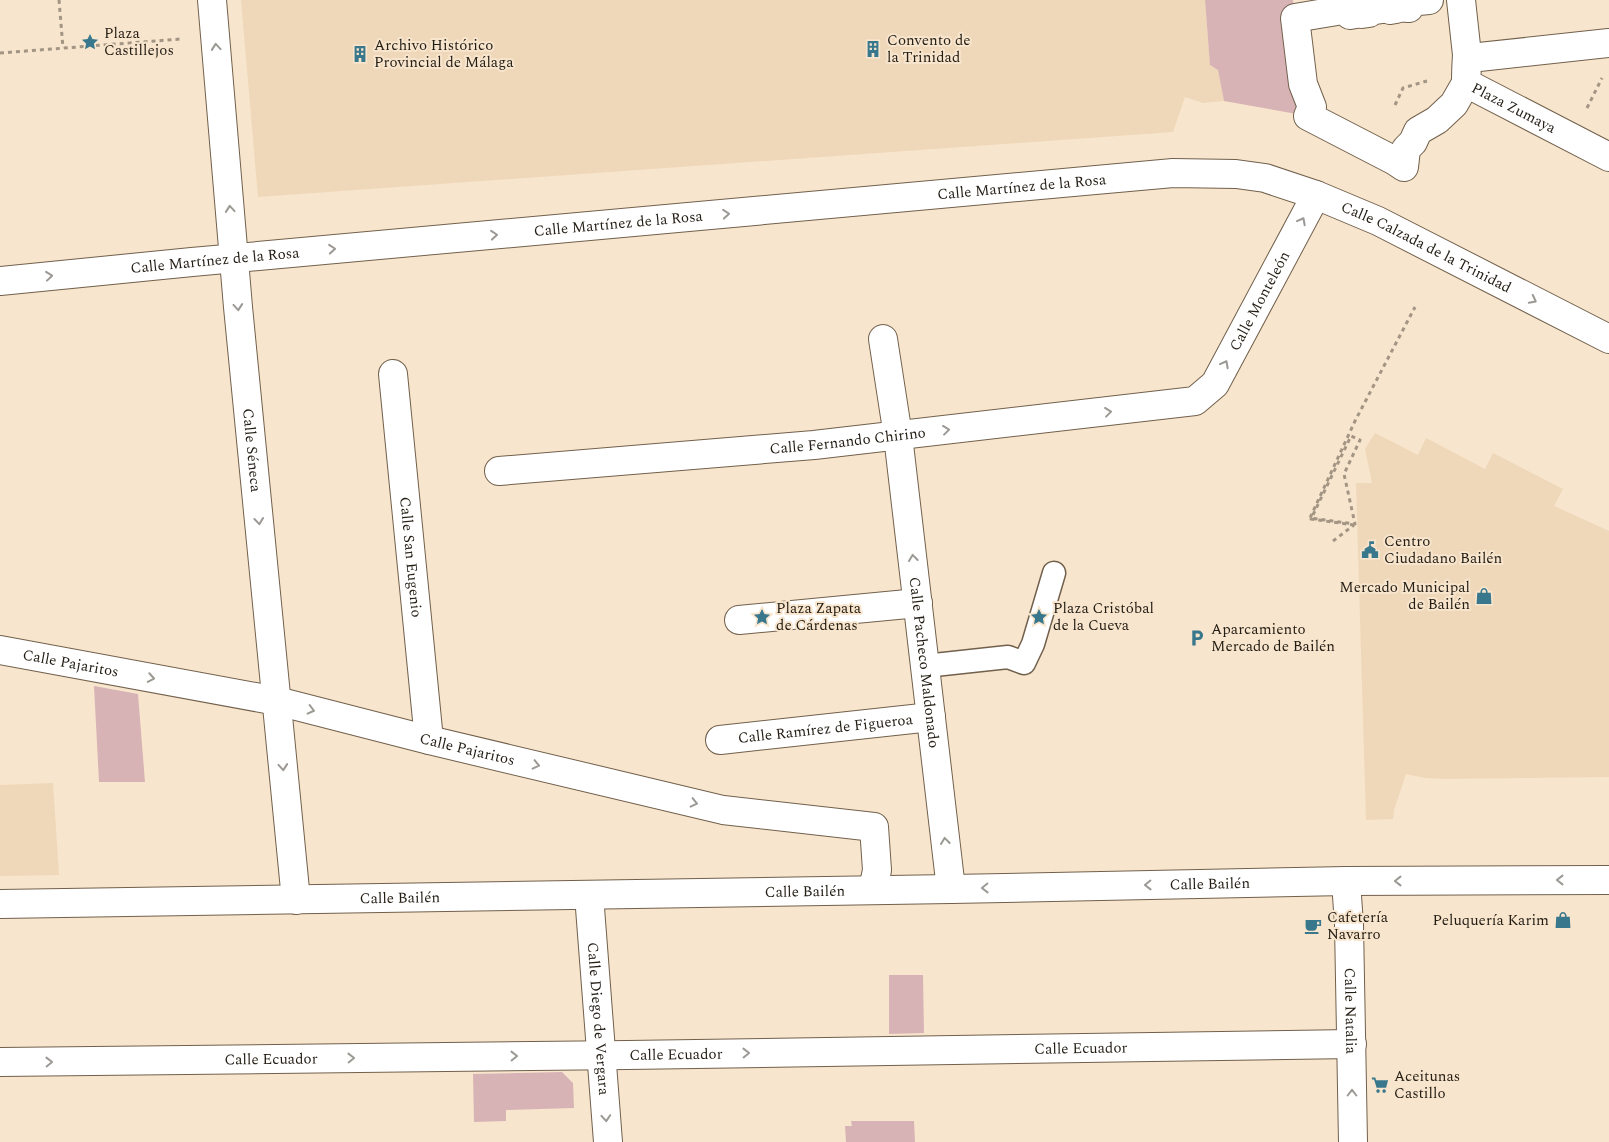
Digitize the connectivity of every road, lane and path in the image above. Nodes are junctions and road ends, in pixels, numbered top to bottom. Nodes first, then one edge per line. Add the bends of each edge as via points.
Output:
1 (59, 0) edge
2 (212, 0) edge
3 (1429, 0) edge
4 (1461, 0) edge
5 (185, 39) dead end
6 (1609, 43) edge
7 (64, 48) junction
8 (0, 53) edge
9 (1467, 55) junction
10 (1605, 72) dead end
11 (1466, 83) junction
12 (1585, 112) dead end
13 (1609, 157) edge
14 (1236, 174) joint
15 (1316, 195) junction
16 (234, 258) junction
17 (0, 281) edge
18 (1415, 307) dead end
19 (883, 339) dead end
20 (1609, 340) edge
21 (393, 374) dead end
22 (1195, 402) joint
23 (898, 436) junction
24 (500, 471) dead end
25 (1333, 541) dead end
26 (1054, 573) dead end
27 (918, 603) junction
28 (739, 620) dead end
29 (0, 650) edge
30 (925, 666) junction
31 (277, 701) junction
32 (931, 717) junction
33 (429, 740) junction
34 (720, 740) dead end
35 (1609, 880) edge
36 (1346, 881) junction
37 (951, 889) junction
38 (872, 890) junction
39 (589, 895) junction
40 (296, 900) junction
41 (0, 904) edge
42 (1352, 1044) junction
43 (602, 1055) junction
44 (0, 1062) edge
45 (608, 1142) edge
46 (1353, 1142) edge

1 - 7 path
16 -> 2 street, Calle Séneca
3 - 11 street via 1408,2 1409,8 1350,15 1349,10 1295,18 1303,84 1312,107 1308,116 1404,167 1406,149 1418,131 1437,120 1454,104
4 - 9 street
5 - 7 path
6 - 9 street, Plaza Zumaya via 1470,58
7 - 8 path
9 - 11 street
10 - 12 path
11 - 13 street, Plaza Zumaya
14 - 15 street, Calle Calzada de la Trinidad via 1265,178
16 -> 14 street, Calle Martínez de la Rosa via 1173,173
15 -> 20 street, Calle Calzada de la Trinidad via 1378,221
22 -> 15 street, Calle Monteleón via 1215,384
17 -> 16 street, Calle Martínez de la Rosa
16 -> 31 street, Calle Séneca
18 - 25 path via 1355,421 1310,518 1319,519 1328,520 1337,521 1346,522 1355,524 1344,474 1360,440 1351,436 1315,511 1311,519 1354,525
19 - 23 street, Calle Pacheco Maldonado
21 - 33 street, Calle San Eugenio
23 -> 22 street, Calle Fernando Chirino
23 - 24 street, Calle Fernando Chirino
27 -> 23 street, Calle Pacheco Maldonado
26 - 30 lane via 1033,644 1024,663 1008,657
27 - 28 street
27 - 30 street, Calle Pacheco Maldonado
29 -> 31 street, Calle Pajaritos
30 - 32 street, Calle Pacheco Maldonado
31 -> 33 street, Calle Pajaritos
31 -> 40 street, Calle Séneca
32 - 34 street, Calle Ramírez de Figueroa
37 -> 32 street, Calle Pacheco Maldonado
33 -> 38 street, Calle Pajaritos via 724,810 874,827 877,870
35 -> 36 street, Calle Bailén
36 -> 37 street, Calle Bailén
36 - 42 street, Calle Natalia
37 - 38 street, Calle Bailén
38 - 39 street, Calle Bailén
39 - 40 street, Calle Bailén
39 - 43 street, Calle Diego de Vergara
40 - 41 street, Calle Bailén
43 -> 42 street, Calle Ecuador
46 -> 42 street, Calle Natalia
44 -> 43 street, Calle Ecuador
43 -> 45 street, Calle Diego de Vergara

